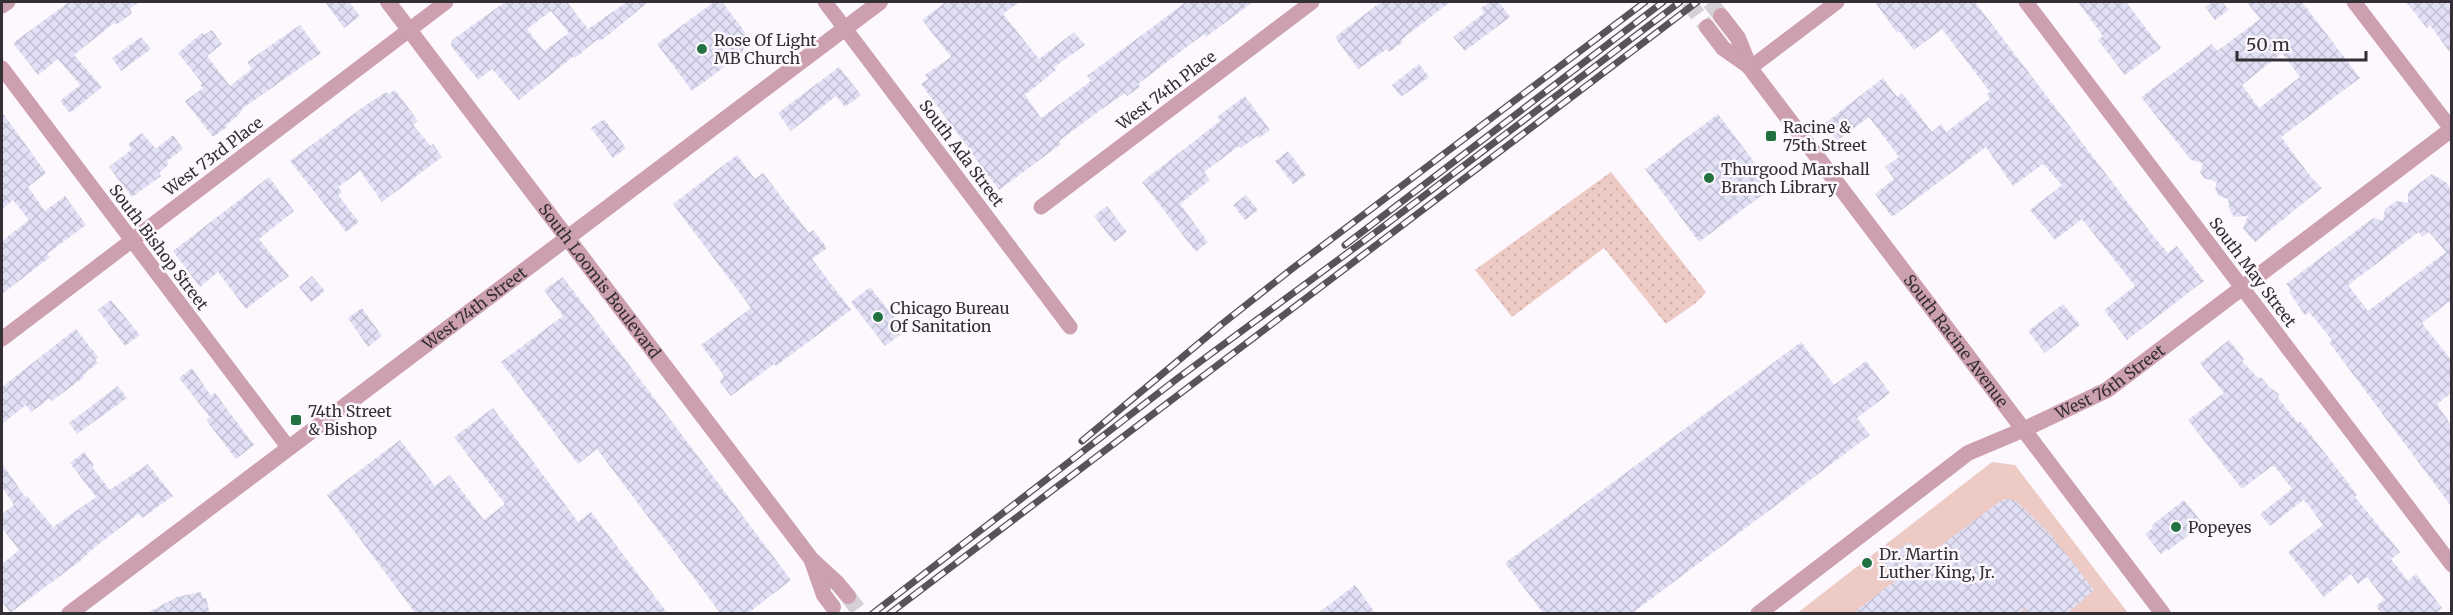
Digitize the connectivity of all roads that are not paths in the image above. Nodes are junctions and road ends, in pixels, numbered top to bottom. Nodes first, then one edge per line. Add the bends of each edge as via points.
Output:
1 (8, 2) edge
2 (388, 2) edge
3 (446, 2) edge
4 (825, 2) edge
5 (880, 2) edge
6 (1312, 2) edge
7 (1838, 2) edge
8 (2026, 2) edge
9 (2354, 2) edge
10 (2, 6) edge
11 (1721, 16) tunnel mouth
12 (1707, 27) tunnel mouth
13 (845, 28) junction
14 (409, 30) junction
15 (2, 68) edge
16 (1750, 68) junction
17 (2451, 129) edge
18 (1041, 207) dead end
19 (566, 237) junction
20 (132, 240) junction
21 (2242, 288) junction
22 (1070, 327) dead end
23 (2, 339) edge
24 (2025, 429) junction
25 (288, 447) junction
26 (812, 560) junction
27 (2451, 565) edge
28 (848, 596) tunnel mouth
29 (833, 607) tunnel mouth
30 (69, 614) edge
31 (1758, 614) edge
32 (2163, 614) edge

1 - 10 street
2 - 14 street, South Loomis Boulevard
3 - 14 street, West 73rd Place
4 - 13 street, South Ada Street
5 - 13 street, West 74th Street
6 - 18 street, West 74th Place
7 - 16 street
8 - 21 street, South May Street
9 - 17 street
11 - 16 street, South Racine Avenue via 1738,38
12 - 16 street, South Racine Avenue via 1723,48
13 - 19 street, West 74th Street
13 - 22 street, South Ada Street
14 - 19 street, South Loomis Boulevard
14 - 20 street, West 73rd Place
15 - 20 street, South Bishop Street
16 - 24 street, South Racine Avenue
17 - 21 street, West 76th Street
19 - 25 street, West 74th Street
19 - 26 street, South Loomis Boulevard
20 - 23 street, West 73rd Place
20 - 25 street, South Bishop Street
21 - 24 street, West 76th Street via 2107,390
21 - 27 street, South May Street
24 - 31 street, West 76th Street via 1968,453
24 - 32 street, South Racine Avenue
25 - 30 street, West 74th Street
26 - 28 street, South Loomis Boulevard
26 - 29 street, South Loomis Boulevard via 824,595

